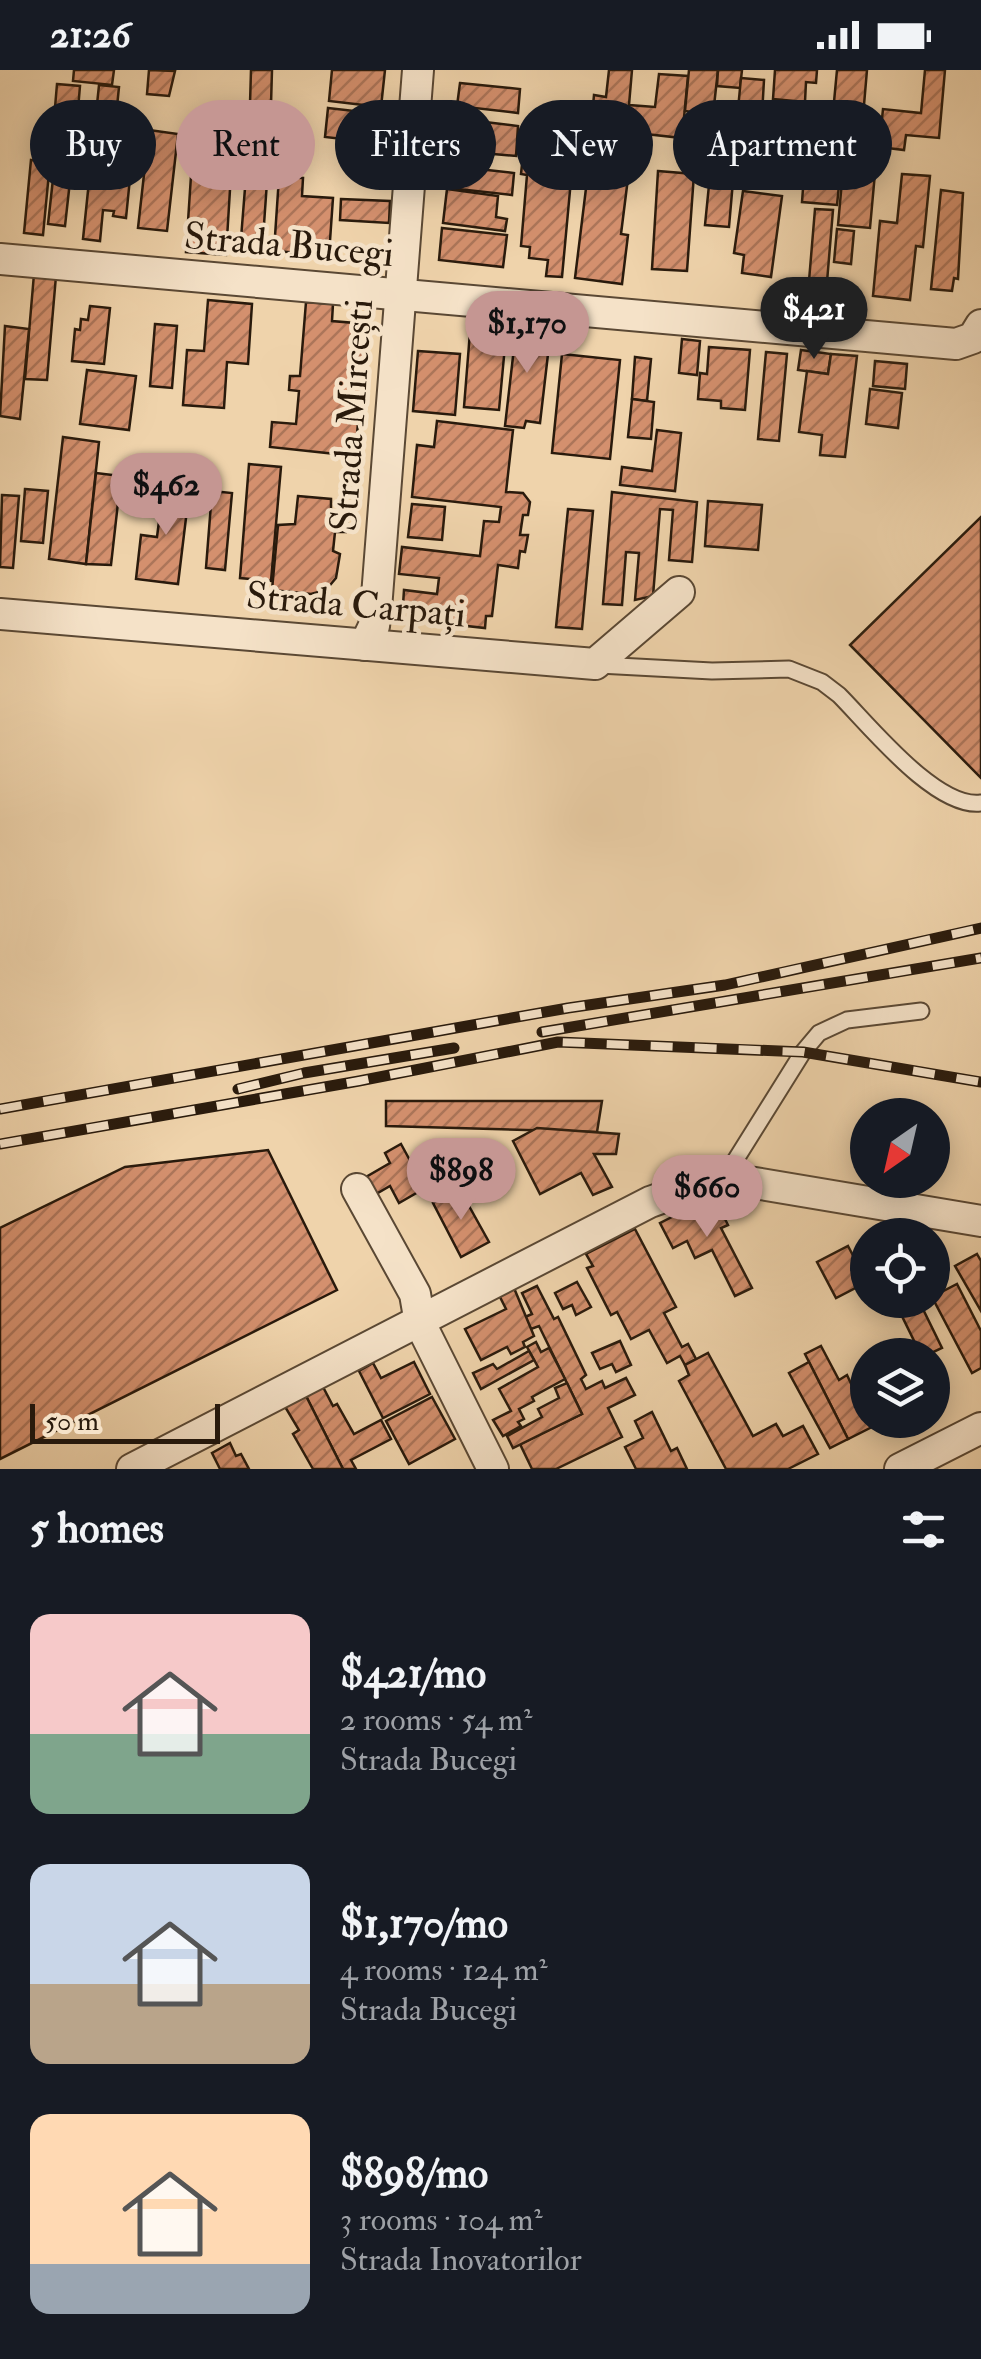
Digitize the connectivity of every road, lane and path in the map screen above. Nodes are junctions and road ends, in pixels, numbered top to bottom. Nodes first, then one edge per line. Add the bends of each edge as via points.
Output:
1 (418, 70) edge
2 (0, 259) edge
3 (400, 294) junction
4 (981, 325) edge
5 (679, 592) dead end
6 (0, 614) edge
7 (364, 645) junction
8 (596, 664) junction
9 (981, 803) edge
10 (921, 1012) dead end
11 (722, 1180) junction
12 (358, 1190) dead end
13 (981, 1221) edge
14 (420, 1322) junction
15 (981, 1428) edge
16 (132, 1469) edge
17 (493, 1469) edge
18 (900, 1469) edge

1 - 3 street, Strada Mircești
2 - 3 street, Strada Bucegi
3 - 4 street, Strada Bucegi via 956,344 973,338
3 - 7 street, Strada Mircești via 376,608
5 - 8 street
6 - 7 street, Strada Carpați
7 - 8 street, Strada Carpați
8 - 9 lane via 789,669 839,695 936,788 956,800
10 - 11 lane via 847,1020 819,1034
11 - 13 street
11 - 14 street via 650,1202
12 - 14 street via 415,1294
14 - 16 street
14 - 17 street
15 - 18 street

